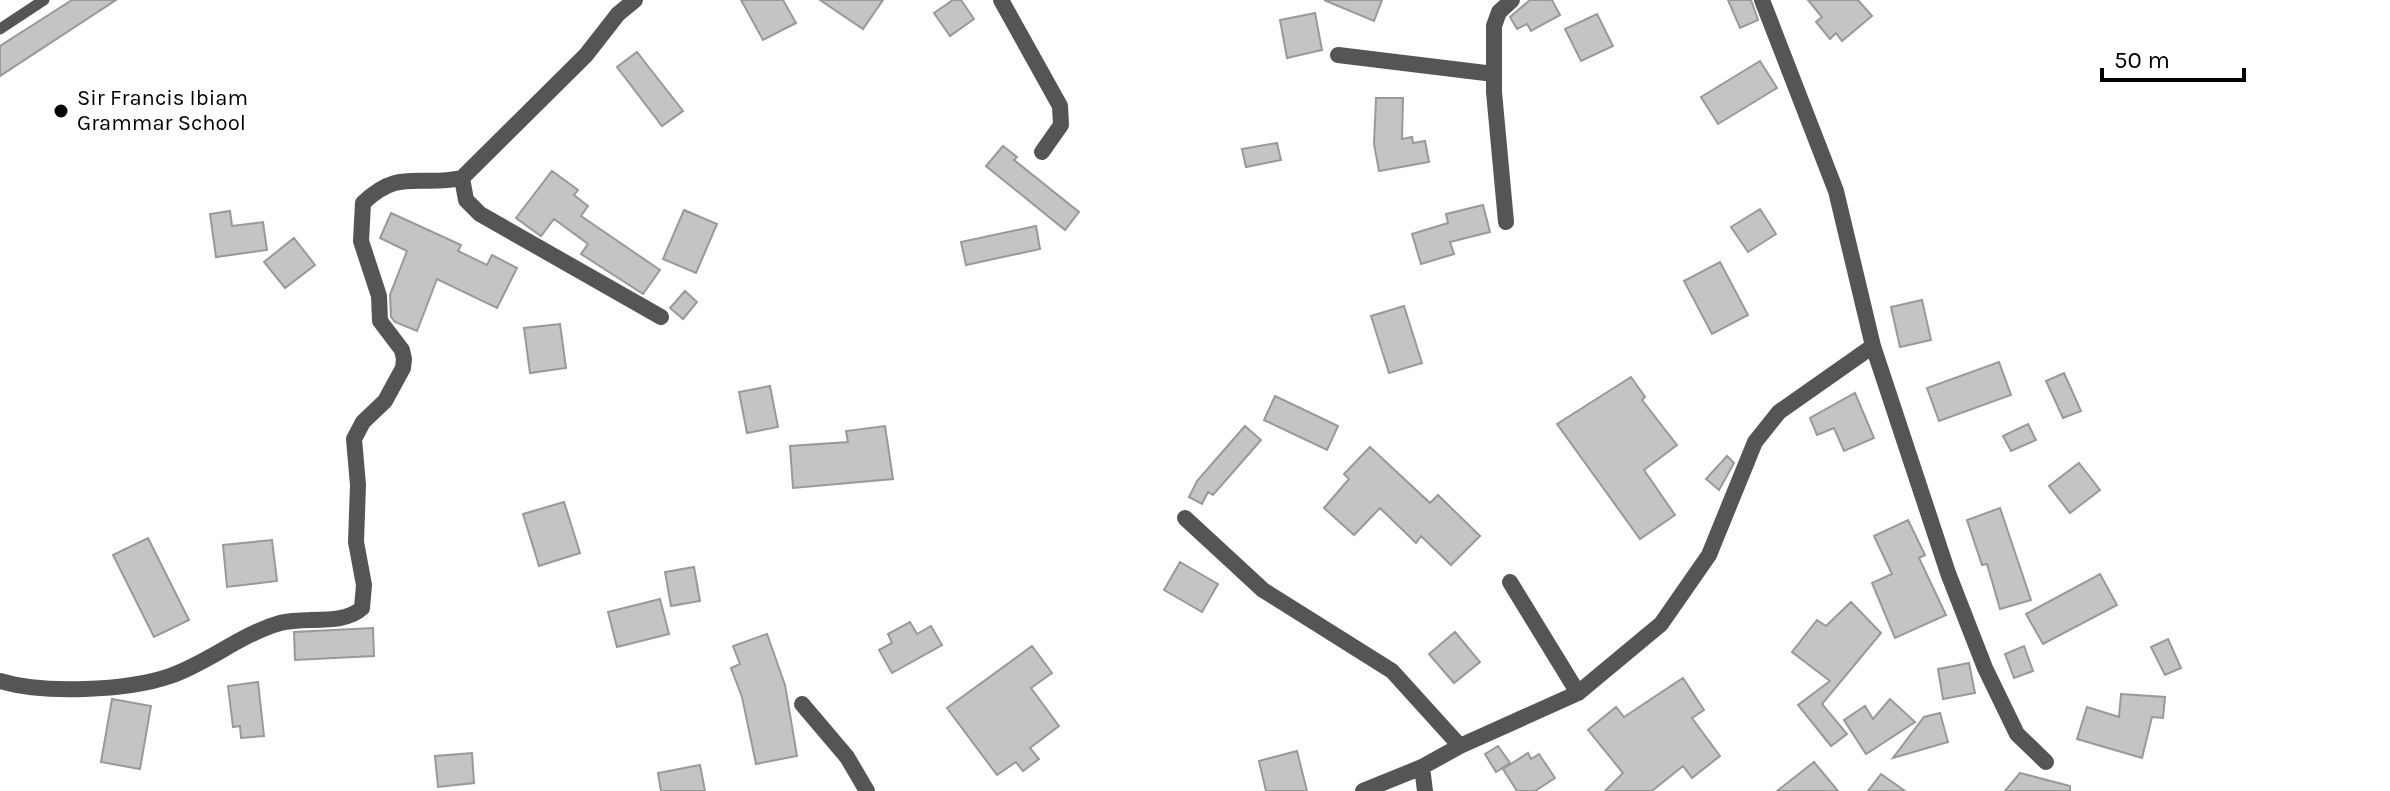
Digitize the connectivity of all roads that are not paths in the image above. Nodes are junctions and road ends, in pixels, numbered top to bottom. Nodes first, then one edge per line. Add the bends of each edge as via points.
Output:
1 (44, 0) edge
2 (635, 0) edge
3 (1001, 0) edge
4 (1512, 0) edge
5 (1762, 0) edge
6 (0, 29) edge
7 (1338, 55) dead end
8 (1494, 74) junction
9 (1042, 152) dead end
10 (462, 178) junction
11 (1506, 222) dead end
12 (661, 317) dead end
13 (1873, 346) junction
14 (1185, 518) dead end
15 (1510, 582) dead end
16 (0, 681) edge
17 (1578, 693) junction
18 (802, 704) dead end
19 (1460, 746) junction
20 (2046, 762) dead end
21 (1422, 767) junction
22 (867, 791) edge
23 (1363, 791) edge
24 (1425, 791) edge

1 - 6 lane
2 - 10 street
3 - 9 street via 1060,106 1061,125
4 - 8 street via 1494,26
5 - 13 street via 1836,191
7 - 8 street
8 - 11 street
10 - 12 street via 466,200 491,222
10 - 16 street via 394,182 363,203 361,241 379,296 380,321 404,359 385,401 354,439 362,608 347,617 277,623 168,677 40,690
13 - 17 street via 1779,412 1755,442 1709,555 1661,624
13 - 20 street via 1985,668 2017,734
14 - 19 street via 1263,590 1392,671
15 - 17 street
17 - 19 street
18 - 22 street via 847,757
19 - 21 street
21 - 23 street
21 - 24 street

